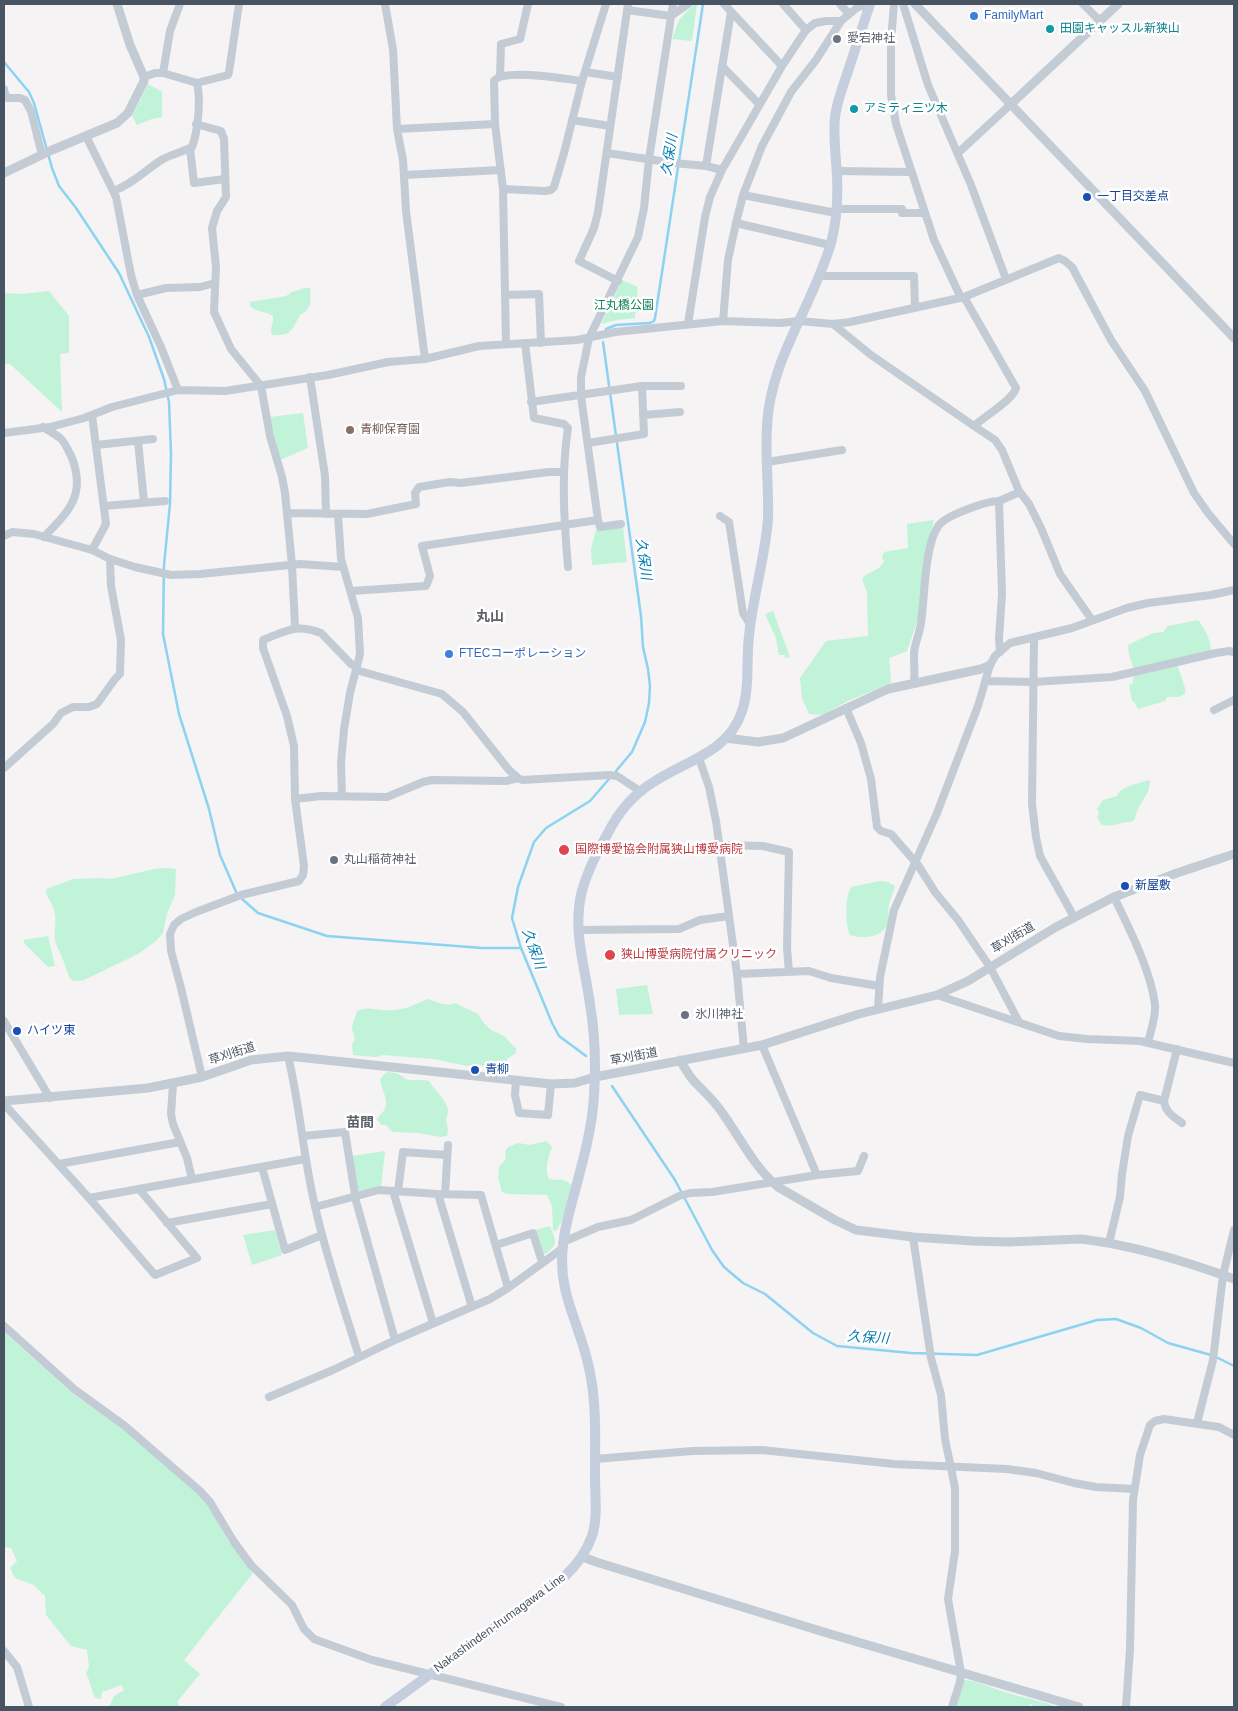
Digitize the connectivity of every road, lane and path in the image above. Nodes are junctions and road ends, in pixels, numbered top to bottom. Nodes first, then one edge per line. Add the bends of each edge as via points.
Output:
1 (117, 4) edge
2 (180, 4) edge
3 (239, 4) edge
4 (385, 4) edge
5 (528, 4) edge
6 (606, 4) edge
7 (673, 4) edge
8 (688, 4) edge
9 (724, 4) edge
10 (782, 4) edge
11 (840, 4) edge
12 (870, 4) edge
13 (894, 4) edge
14 (903, 4) edge
15 (916, 4) edge
16 (1083, 4) edge
17 (1115, 5) edge
18 (628, 7) edge
19 (731, 12) junction
20 (849, 14) junction
21 (671, 16) junction
22 (841, 21) junction
23 (1100, 21) junction
24 (806, 30) junction
25 (722, 66) junction
26 (782, 66) junction
27 (585, 72) junction
28 (162, 73) junction
29 (500, 76) junction
30 (144, 77) junction
31 (618, 77) junction
32 (582, 81) junction
33 (197, 83) junction
34 (4, 89) edge
35 (760, 104) junction
36 (1011, 104) junction
37 (572, 120) junction
38 (196, 124) junction
39 (495, 124) junction
40 (610, 126) junction
41 (398, 129) junction
42 (86, 136) junction
43 (190, 148) junction
44 (607, 152) junction
45 (958, 152) junction
46 (47, 153) junction
47 (649, 159) junction
48 (706, 166) junction
49 (501, 170) junction
50 (722, 170) junction
51 (837, 171) junction
52 (910, 172) junction
53 (4, 173) edge
54 (404, 175) junction
55 (225, 179) junction
56 (503, 189) junction
57 (113, 191) junction
58 (743, 195) junction
59 (837, 211) junction
60 (925, 213) junction
61 (736, 224) junction
62 (830, 245) junction
63 (818, 276) junction
64 (1006, 279) junction
65 (618, 281) junction
66 (215, 283) junction
67 (506, 294) junction
68 (137, 295) junction
69 (963, 298) junction
70 (915, 308) junction
71 (723, 321) junction
72 (799, 321) junction
73 (688, 324) junction
74 (833, 324) junction
75 (589, 338) junction
76 (1234, 338) edge
77 (526, 343) junction
78 (541, 343) junction
79 (506, 344) junction
80 (425, 359) junction
81 (310, 377) junction
82 (261, 386) junction
83 (642, 386) junction
84 (680, 386) dead end
85 (176, 391) junction
86 (581, 396) junction
87 (531, 402) junction
88 (680, 412) dead end
89 (92, 415) junction
90 (643, 415) junction
91 (974, 426) junction
92 (43, 427) junction
93 (4, 433) edge
94 (153, 439) dead end
95 (138, 441) junction
96 (588, 443) junction
97 (96, 445) junction
98 (842, 450) dead end
99 (767, 462) junction
100 (564, 472) junction
101 (1020, 492) junction
102 (999, 500) junction
103 (165, 501) dead end
104 (144, 502) junction
105 (104, 506) junction
106 (287, 513) junction
107 (326, 514) junction
108 (338, 514) junction
109 (720, 516) dead end
110 (598, 520) junction
111 (622, 524) dead end
112 (565, 526) junction
113 (4, 536) edge
114 (44, 537) junction
115 (1234, 544) edge
116 (92, 550) junction
117 (110, 559) junction
118 (292, 565) junction
119 (343, 566) junction
120 (568, 567) dead end
121 (1234, 590) edge
122 (352, 591) junction
123 (1092, 620) junction
124 (750, 624) junction
125 (295, 627) junction
126 (1034, 638) junction
127 (1000, 652) junction
128 (1234, 652) edge
129 (990, 665) junction
130 (356, 668) junction
131 (986, 680) junction
132 (1033, 682) junction
133 (914, 684) junction
134 (1234, 700) edge
135 (846, 708) junction
136 (1214, 710) dead end
137 (725, 738) junction
138 (699, 758) junction
139 (4, 768) edge
140 (518, 778) junction
141 (640, 791) junction
142 (342, 796) junction
143 (295, 799) junction
144 (720, 845) junction
145 (1234, 854) edge
146 (915, 861) junction
147 (1114, 897) junction
148 (729, 916) junction
149 (1074, 917) junction
150 (578, 930) junction
151 (990, 967) junction
152 (790, 972) junction
153 (737, 974) junction
154 (879, 986) junction
155 (937, 995) junction
156 (878, 1009) junction
157 (4, 1021) edge
158 (1019, 1022) junction
159 (1148, 1042) junction
160 (762, 1045) junction
161 (744, 1049) junction
162 (1177, 1049) junction
163 (288, 1056) junction
164 (680, 1060) junction
165 (1234, 1063) edge
166 (202, 1077) junction
167 (595, 1077) junction
168 (516, 1080) junction
169 (173, 1084) junction
170 (551, 1084) junction
171 (50, 1098) junction
172 (1164, 1101) junction
173 (4, 1103) edge
174 (1182, 1123) dead end
175 (303, 1136) junction
176 (180, 1142) junction
177 (448, 1145) dead end
178 (447, 1156) junction
179 (864, 1156) dead end
180 (305, 1159) junction
181 (59, 1164) junction
182 (262, 1167) junction
183 (817, 1175) junction
184 (192, 1179) junction
185 (772, 1182) junction
186 (139, 1189) junction
187 (395, 1191) junction
188 (441, 1194) junction
189 (355, 1196) junction
190 (89, 1198) junction
191 (272, 1204) junction
192 (315, 1207) junction
193 (167, 1223) junction
194 (1234, 1230) edge
195 (322, 1235) junction
196 (913, 1237) junction
197 (1109, 1243) junction
198 (496, 1245) junction
199 (563, 1245) junction
200 (542, 1262) junction
201 (1223, 1275) junction
202 (1234, 1279) edge
203 (508, 1288) junction
204 (472, 1307) junction
205 (432, 1323) junction
206 (4, 1326) edge
207 (395, 1340) junction
208 (359, 1357) junction
209 (269, 1397) dead end
210 (1197, 1423) junction
211 (1234, 1435) edge
212 (595, 1458) junction
213 (951, 1466) junction
214 (1134, 1489) junction
215 (583, 1557) junction
216 (4, 1651) edge
217 (961, 1673) junction
218 (431, 1674) junction
219 (29, 1707) edge
220 (385, 1707) edge
221 (561, 1707) edge
222 (952, 1707) edge
223 (1079, 1707) edge
224 (1126, 1707) edge

1 - 30 street
2 - 28 street via 170,31
3 - 33 street via 229,74
4 - 41 street via 393,49
5 - 29 street via 520,40 501,44
6 - 27 street
7 - 21 street
8 - 21 street
9 - 19 street
10 - 24 street
11 - 20 street
12 - 20 street
12 - 51 main road, Nakashinden-Irumagawa Line via 836,116
13 - 52 street via 891,95
14 - 45 street via 928,85
15 - 36 street
16 - 23 street
17 - 23 street
18 - 21 street
18 - 31 street
19 - 25 street
19 - 26 street
20 - 22 street
21 - 47 street
22 - 24 street via 826,21
22 - 58 street via 791,92 762,146
23 - 36 street
24 - 26 street
25 - 35 street
25 - 48 street
26 - 35 street
27 - 31 street
27 - 32 street
28 - 30 street
28 - 33 street
29 - 32 street via 523,74
29 - 39 street via 494,82
30 - 42 street via 124,118
31 - 40 street
32 - 37 street
33 - 38 street
34 - 46 street via 8,98 25,100
35 - 50 street
36 - 45 street
36 - 76 street
37 - 40 street
37 - 56 street via 554,187 551,190
38 - 43 street
38 - 55 street via 222,131
39 - 41 street
39 - 49 street
40 - 44 street
41 - 54 street
42 - 46 street
42 - 57 street
43 - 55 street via 194,183
43 - 57 street via 161,160 128,185
44 - 47 street
44 - 65 street via 594,228 579,261
45 - 64 street
46 - 53 street
47 - 48 street
47 - 65 street via 638,237
48 - 50 street
49 - 54 street
49 - 56 street
50 - 73 street via 705,216
51 - 52 street
51 - 59 main road, Nakashinden-Irumagawa Line
52 - 60 street
54 - 80 street
55 - 66 street via 226,197 212,228
56 - 67 street
57 - 68 street
58 - 59 street
58 - 61 street
59 - 60 street via 902,209 902,213
59 - 62 main road, Nakashinden-Irumagawa Line
60 - 69 street via 934,240
61 - 62 street
61 - 71 street via 728,260
62 - 63 main road, Nakashinden-Irumagawa Line
63 - 70 street via 914,276
63 - 72 main road, Nakashinden-Irumagawa Line
64 - 69 street
64 - 115 street via 1056,259 1072,267 1111,340 1145,391 1194,493
65 - 75 street
66 - 68 street via 166,288
66 - 82 street via 215,317 231,349
67 - 78 street via 539,294
67 - 79 street
68 - 85 street via 161,346
69 - 70 street
69 - 91 street via 1016,388 1008,400
70 - 74 street
71 - 72 street via 780,324
71 - 73 street
72 - 74 street
72 - 99 main road, Nakashinden-Irumagawa Line via 771,392
73 - 75 street
74 - 91 street via 871,355
75 - 78 street
75 - 86 street via 581,377
77 - 78 street
77 - 79 street
77 - 87 street
79 - 80 street via 479,346
80 - 81 street via 388,362
81 - 82 street
81 - 107 street via 325,476
82 - 85 street via 225,391
82 - 106 street
83 - 84 street
83 - 86 street
83 - 90 street
85 - 89 street
86 - 87 street
86 - 96 street
87 - 100 street via 534,418 564,424 568,428
88 - 90 street
89 - 92 street
89 - 97 street
90 - 96 street via 644,434
91 - 101 street via 995,440 1002,450
92 - 93 street
92 - 114 street via 61,438 69,452 78,490 61,519
94 - 95 street
95 - 97 street
95 - 104 street
96 - 110 street
97 - 105 street
98 - 99 street
99 - 124 main road, Nakashinden-Irumagawa Line via 767,523
100 - 108 street via 432,484 419,487 416,504 367,514
100 - 112 street
101 - 102 street
101 - 123 street via 1041,528 1060,574
102 - 127 street
102 - 133 street via 948,518 936,531 929,552 916,643
103 - 104 street
104 - 105 street
105 - 116 street via 106,524
106 - 107 street
106 - 118 street
107 - 108 street
108 - 119 street
109 - 124 street via 729,522 743,613
110 - 111 street via 600,527
110 - 112 street
112 - 120 street
112 - 122 street via 422,546 430,576 426,586
113 - 114 street via 21,532
114 - 116 street
116 - 117 street
117 - 118 street via 171,575
117 - 139 street via 111,586 121,640 120,674 97,704 73,707 61,713
118 - 119 street
118 - 125 street
119 - 122 street
121 - 123 street via 1148,603
122 - 130 street via 358,618 360,654
123 - 126 street
124 - 137 main road, Nakashinden-Irumagawa Line via 742,712
125 - 130 street via 321,632
125 - 143 street via 263,640 292,734
126 - 127 street via 1010,643
126 - 132 street
127 - 129 street
128 - 132 street via 1216,653 1112,677
129 - 131 street
129 - 133 street
130 - 140 street via 442,694 463,712
130 - 142 street via 344,729
131 - 132 street
131 - 146 street via 940,805
132 - 149 street via 1032,804 1038,848
133 - 135 street via 883,691
134 - 136 street
135 - 137 street via 783,738 758,742
135 - 146 street via 861,743 871,779 877,827 890,834
137 - 138 main road, Nakashinden-Irumagawa Line
138 - 141 main road, Nakashinden-Irumagawa Line
138 - 144 street via 709,788
140 - 141 street via 610,775
140 - 142 street via 506,781 432,780 387,797
141 - 150 main road, Nakashinden-Irumagawa Line via 609,830 589,873 581,895
142 - 143 street
143 - 166 street via 304,866 299,881 239,896 181,919 170,934 171,951
144 - 148 street
144 - 152 street via 763,846 790,852 787,948
145 - 147 street, 草刈街道
146 - 151 street
146 - 154 street via 894,910
147 - 149 street, 草刈街道
147 - 159 street via 1143,960 1153,994 1154,1016
148 - 150 street via 700,920 679,930
148 - 153 street
149 - 151 street, 草刈街道
150 - 167 main road, Nakashinden-Irumagawa Line via 593,1024
151 - 155 street, 草刈街道
151 - 158 street
152 - 153 street
152 - 154 street via 809,971
153 - 161 street
154 - 156 street
155 - 156 street, 草刈街道
155 - 158 street
156 - 160 street, 草刈街道
157 - 171 street
158 - 159 street via 1058,1036
159 - 162 street
160 - 161 street, 草刈街道
160 - 183 street
161 - 164 street, 草刈街道
162 - 165 street
162 - 172 street
163 - 166 street, 草刈街道 via 251,1060
163 - 168 street, 草刈街道
163 - 175 street
164 - 167 street, 草刈街道
164 - 185 street
166 - 169 street, 草刈街道
167 - 170 street, 草刈街道 via 575,1083
167 - 199 main road, Nakashinden-Irumagawa Line via 589,1138
168 - 170 street, 草刈街道
168 - 170 street via 519,1113 548,1115
169 - 171 street, 草刈街道
169 - 176 street via 171,1114
171 - 173 street, 草刈街道
172 - 174 street via 1164,1106
172 - 197 street via 1140,1095 1128,1136 1120,1197
173 - 181 street
175 - 180 street
175 - 189 street via 345,1132
176 - 181 street
176 - 184 street
177 - 178 street
178 - 187 street via 403,1152
178 - 188 street
179 - 183 street via 858,1170
180 - 182 street
180 - 192 street
181 - 190 street
182 - 184 street
182 - 191 street
183 - 185 street
184 - 186 street
185 - 196 street via 856,1230
185 - 199 street via 679,1196 631,1220 598,1227
186 - 190 street
186 - 193 street
187 - 188 street
187 - 189 street via 379,1190
187 - 205 street
188 - 198 street via 481,1195
188 - 204 street
189 - 192 street
189 - 207 street
190 - 193 street via 155,1275 197,1258
191 - 193 street
191 - 195 street via 285,1250
192 - 195 street
194 - 201 street
195 - 208 street
196 - 197 street via 1008,1242 1081,1239
196 - 213 street
197 - 201 street
198 - 200 street via 533,1234
198 - 203 street
199 - 200 street
199 - 212 main road, Nakashinden-Irumagawa Line via 564,1289 591,1376
200 - 203 street
201 - 202 street
201 - 210 street via 1215,1349
203 - 204 street
204 - 205 street
205 - 207 street
206 - 218 street via 74,1389 125,1426 200,1491 251,1565 292,1605 304,1629 314,1639 372,1660
207 - 208 street
208 - 209 street
210 - 211 street via 1225,1429
210 - 214 street via 1164,1419 1150,1425
212 - 213 street via 762,1450 861,1461
212 - 215 main road, Nakashinden-Irumagawa Line via 594,1525
213 - 214 street via 1007,1468 1096,1487
213 - 217 street via 955,1488 955,1552 948,1599
214 - 224 street
215 - 217 street
215 - 218 main road, Nakashinden-Irumagawa Line via 564,1578
216 - 219 street via 17,1667
217 - 222 street
217 - 223 street
218 - 220 main road, Nakashinden-Irumagawa Line
218 - 221 street

